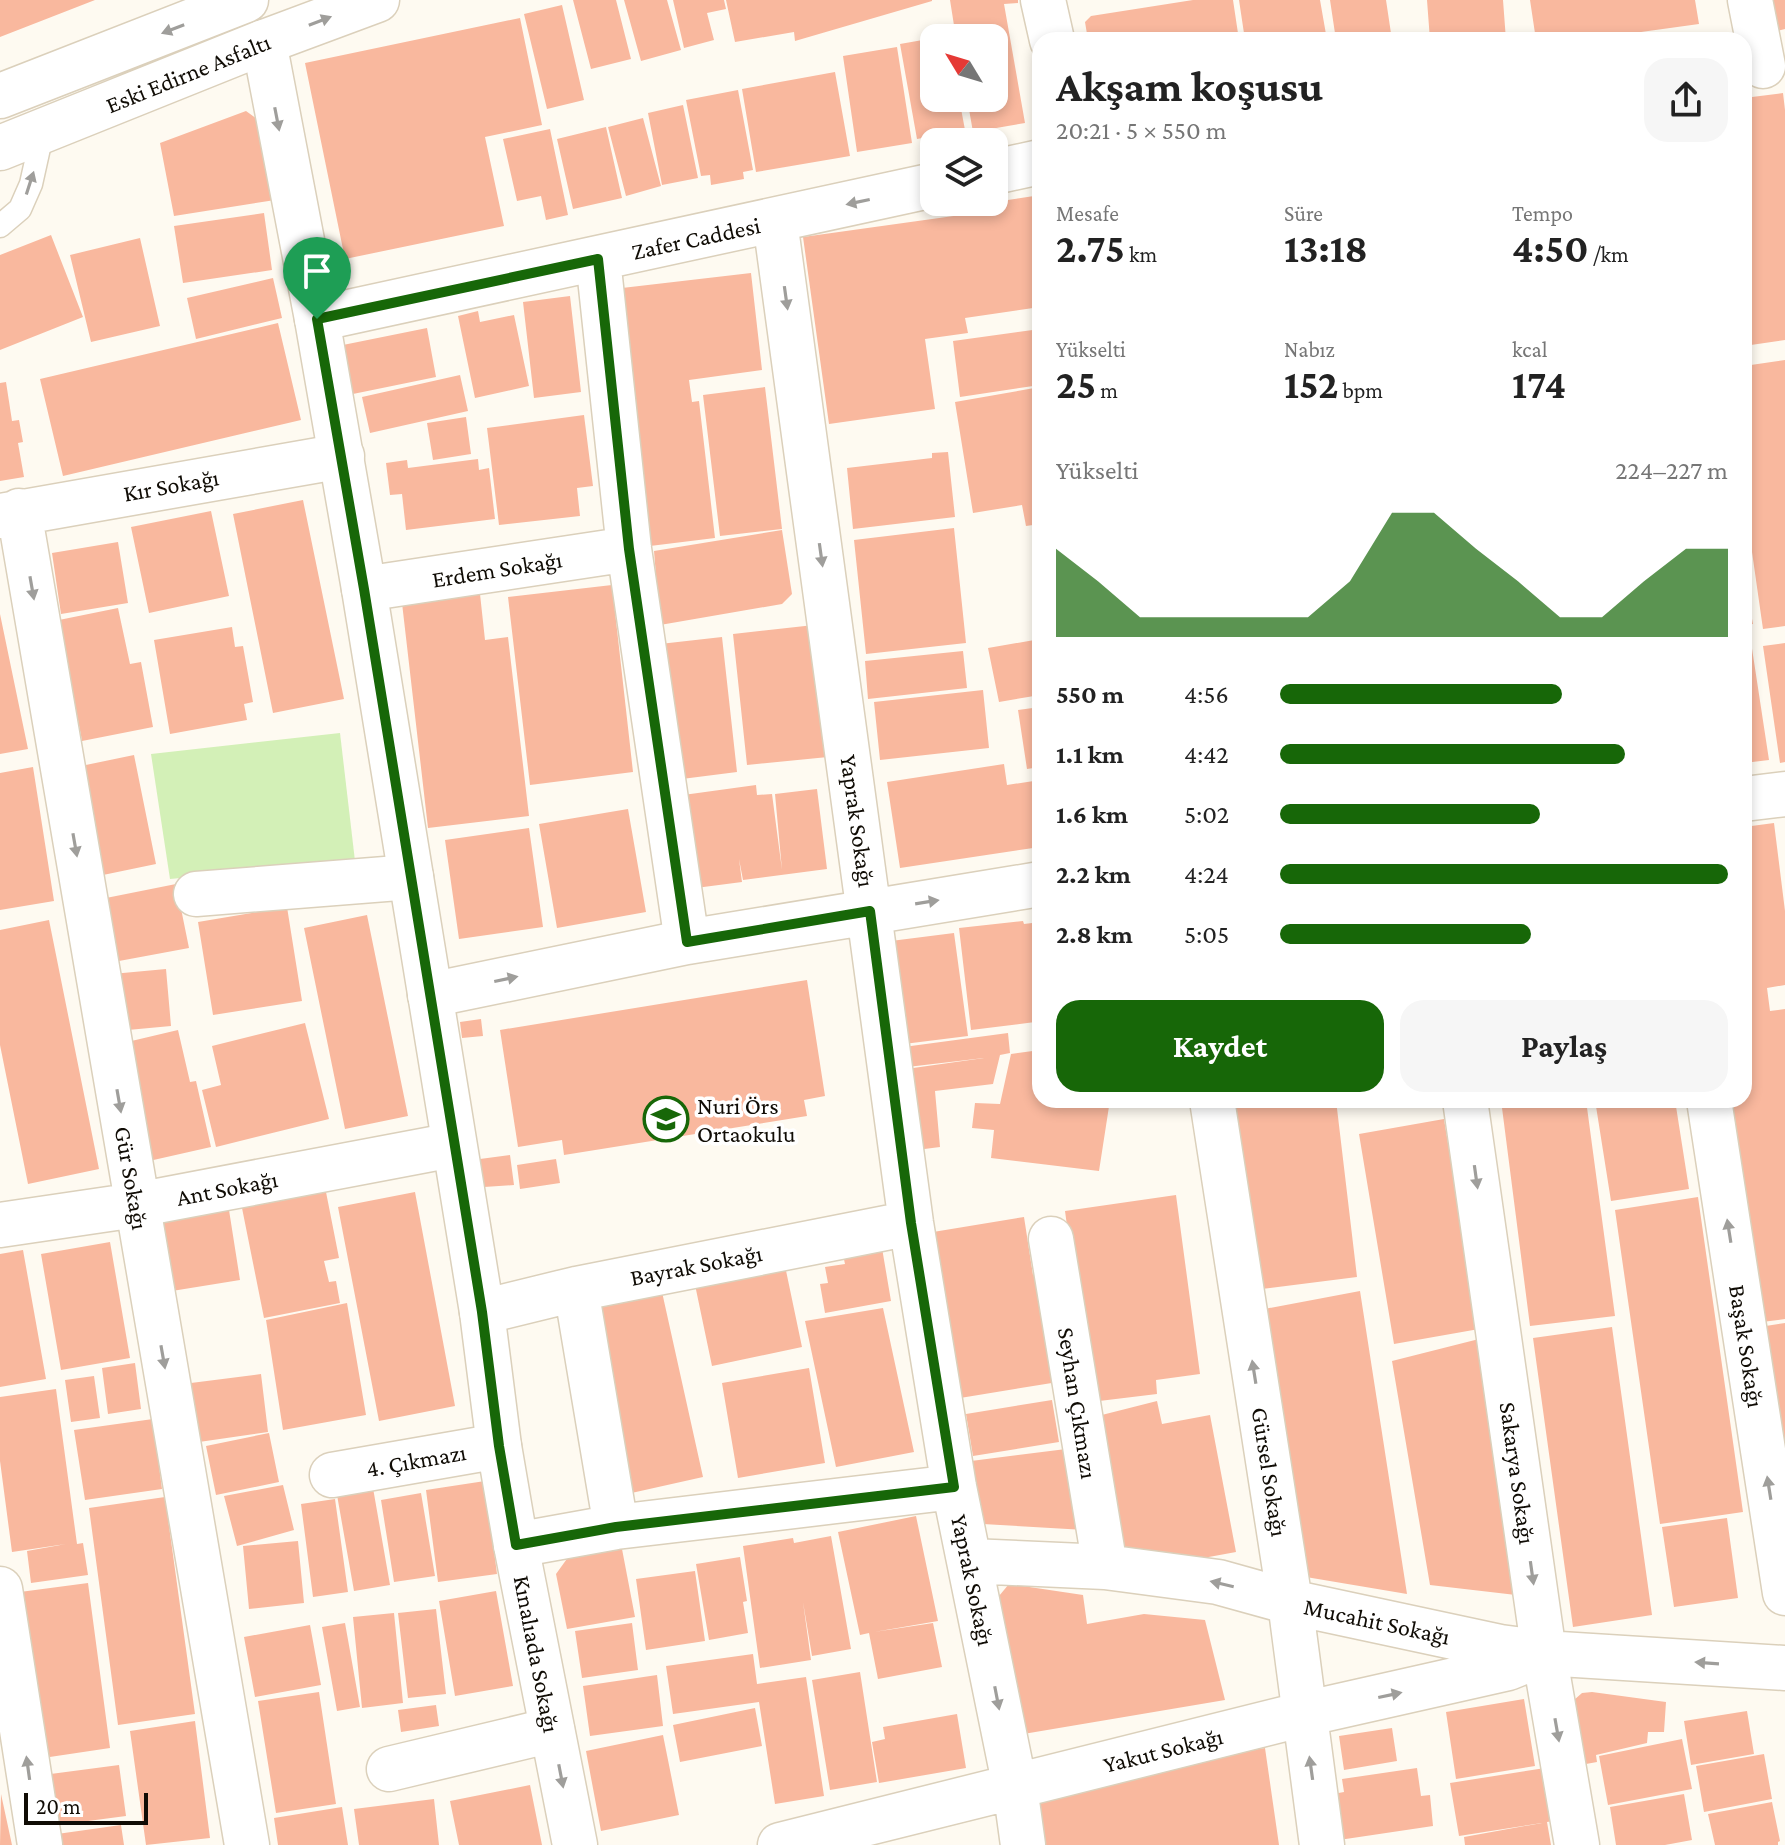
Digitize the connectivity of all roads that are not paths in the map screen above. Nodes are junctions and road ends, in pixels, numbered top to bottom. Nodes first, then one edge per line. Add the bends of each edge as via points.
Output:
1 (246, 0) edge
2 (257, 0) edge
3 (377, 0) edge
4 (1043, 0) edge
5 (1750, 0) edge
6 (1050, 32) edge
7 (264, 42) junction
8 (1764, 66) edge
9 (0, 96) edge
10 (43, 130) junction
11 (0, 148) edge
12 (1032, 164) edge
13 (1008, 169) edge
14 (920, 188) edge
15 (775, 221) junction
16 (0, 226) edge
17 (598, 259) junction
18 (317, 319) junction
19 (342, 456) junction
20 (10, 514) edge
21 (629, 549) junction
22 (364, 589) junction
23 (1785, 794) edge
24 (1752, 798) edge
25 (411, 877) junction
26 (1032, 885) edge
27 (196, 894) dead end
28 (870, 911) junction
29 (687, 942) junction
30 (430, 995) junction
31 (1213, 1108) edge
32 (1466, 1108) edge
33 (1710, 1108) edge
34 (453, 1145) junction
35 (136, 1205) junction
36 (911, 1223) junction
37 (0, 1225) edge
38 (1051, 1239) dead end
39 (576, 1289) junction
40 (482, 1312) junction
41 (499, 1446) junction
42 (332, 1475) dead end
43 (954, 1487) junction
44 (616, 1527) junction
45 (516, 1545) junction
46 (970, 1561) junction
47 (1105, 1567) junction
48 (0, 1589) edge
49 (1785, 1593) edge
50 (1290, 1602) junction
51 (4, 1637) edge
52 (1544, 1653) junction
53 (1785, 1668) edge
54 (1304, 1714) junction
55 (552, 1730) junction
56 (389, 1769) dead end
57 (1015, 1787) junction
58 (40, 1845) edge
59 (247, 1845) edge
60 (575, 1845) edge
61 (780, 1845) edge
62 (1023, 1845) edge
63 (1322, 1845) edge
64 (1577, 1845) edge

1 -> 9 street, Eski Edirne Asfaltı
2 - 7 street, Kınalıada Sokağı
7 -> 3 street, Eski Edirne Asfaltı
4 - 6 street
5 - 8 street
7 - 10 street, Eski Edirne Asfaltı
7 -> 18 street, Kınalıada Sokağı
10 - 11 street, Eski Edirne Asfaltı
16 -> 10 lane via 20,209
12 - 13 street
14 -> 15 street, Zafer Caddesi
15 - 17 street, Zafer Caddesi
15 -> 28 street, Yaprak Sokağı
17 - 18 street, Zafer Caddesi
17 - 21 street
18 - 19 street, Kınalıada Sokağı
19 - 20 street, Kır Sokağı
19 - 22 street, Kınalıada Sokağı
20 -> 35 street, Gür Sokağı
21 - 22 street, Erdem Sokağı
21 - 29 street
22 - 25 street, Kınalıada Sokağı
23 - 24 street
25 - 27 street
25 - 30 street, Kınalıada Sokağı
28 -> 26 street
28 - 29 street
28 - 36 street, Yaprak Sokağı
30 -> 29 street
30 - 34 street, Kınalıada Sokağı
50 -> 31 street, Gürsel Sokağı
32 -> 52 street, Sakarya Sokağı
49 -> 33 street, Başak Sokağı
34 - 35 street, Ant Sokağı
34 - 40 street, Kınalıada Sokağı
35 - 37 street, Ant Sokağı
35 -> 59 street, Gür Sokağı
36 - 39 street, Bayrak Sokağı
36 - 43 street, Yaprak Sokağı
38 - 47 street, Seyhan Çıkmazı
39 - 40 street, Bayrak Sokağı
39 - 44 street
40 - 41 street, Kınalıada Sokağı
41 - 42 street, 4. Çıkmazı
41 - 45 street, Kınalıada Sokağı
43 - 44 street
43 - 46 street, Yaprak Sokağı
44 - 45 street
45 - 55 street, Kınalıada Sokağı
46 - 47 street, Mucahit Sokağı
46 -> 57 street, Yaprak Sokağı
50 -> 47 street, Mucahit Sokağı via 1218,1582
48 - 51 street
50 - 52 street, Mucahit Sokağı
50 - 54 street, Gürsel Sokağı
58 -> 51 street
53 -> 52 street, Mucahit Sokağı
54 -> 52 street, Yakut Sokağı via 1508,1668
52 -> 64 street, Sakarya Sokağı
54 - 57 street, Yakut Sokağı
63 -> 54 street, Gürsel Sokağı
55 - 56 street
55 -> 60 street, Kınalıada Sokağı
57 - 61 street, Yakut Sokağı
57 - 62 street, Yaprak Sokağı

